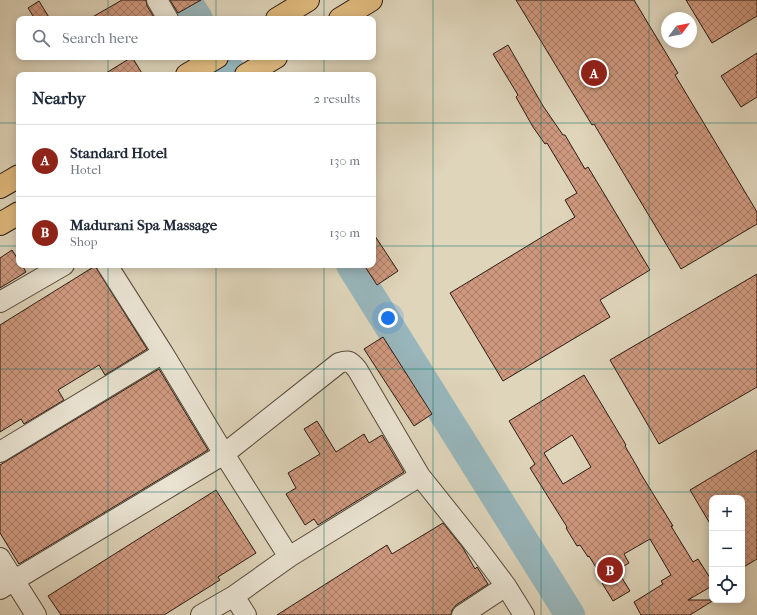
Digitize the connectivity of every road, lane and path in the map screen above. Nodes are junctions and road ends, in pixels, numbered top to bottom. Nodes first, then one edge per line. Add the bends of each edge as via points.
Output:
1 (157, 0) edge
2 (308, 0) edge
3 (371, 0) edge
4 (166, 16) edge
5 (282, 16) edge
6 (345, 16) edge
7 (271, 60) edge
8 (251, 72) edge
9 (16, 178) edge
10 (0, 187) edge
11 (16, 215) edge
12 (0, 224) edge
13 (59, 268) edge
14 (109, 268) edge
15 (0, 302) edge
16 (163, 353) junction
17 (0, 452) edge
18 (224, 454) junction
19 (420, 476) junction
20 (289, 557) junction
21 (0, 558) edge
22 (7, 585) edge
23 (506, 586) junction
24 (234, 596) junction
25 (36, 615) edge
26 (201, 615) edge
27 (246, 615) edge
28 (462, 615) edge
29 (524, 615) edge

1 - 4 street
2 - 5 highway
3 - 6 highway
7 - 8 highway
9 - 10 highway
11 - 12 highway
13 - 15 street
14 - 16 street
16 - 17 street
16 - 18 street
18 - 19 street via 339,363 346,361 351,362 357,369
18 - 20 street
18 - 22 street
19 - 20 street
19 - 23 street
20 - 24 street
21 - 22 street
22 - 25 street
23 - 28 street
23 - 29 street
24 - 26 street
24 - 27 street

